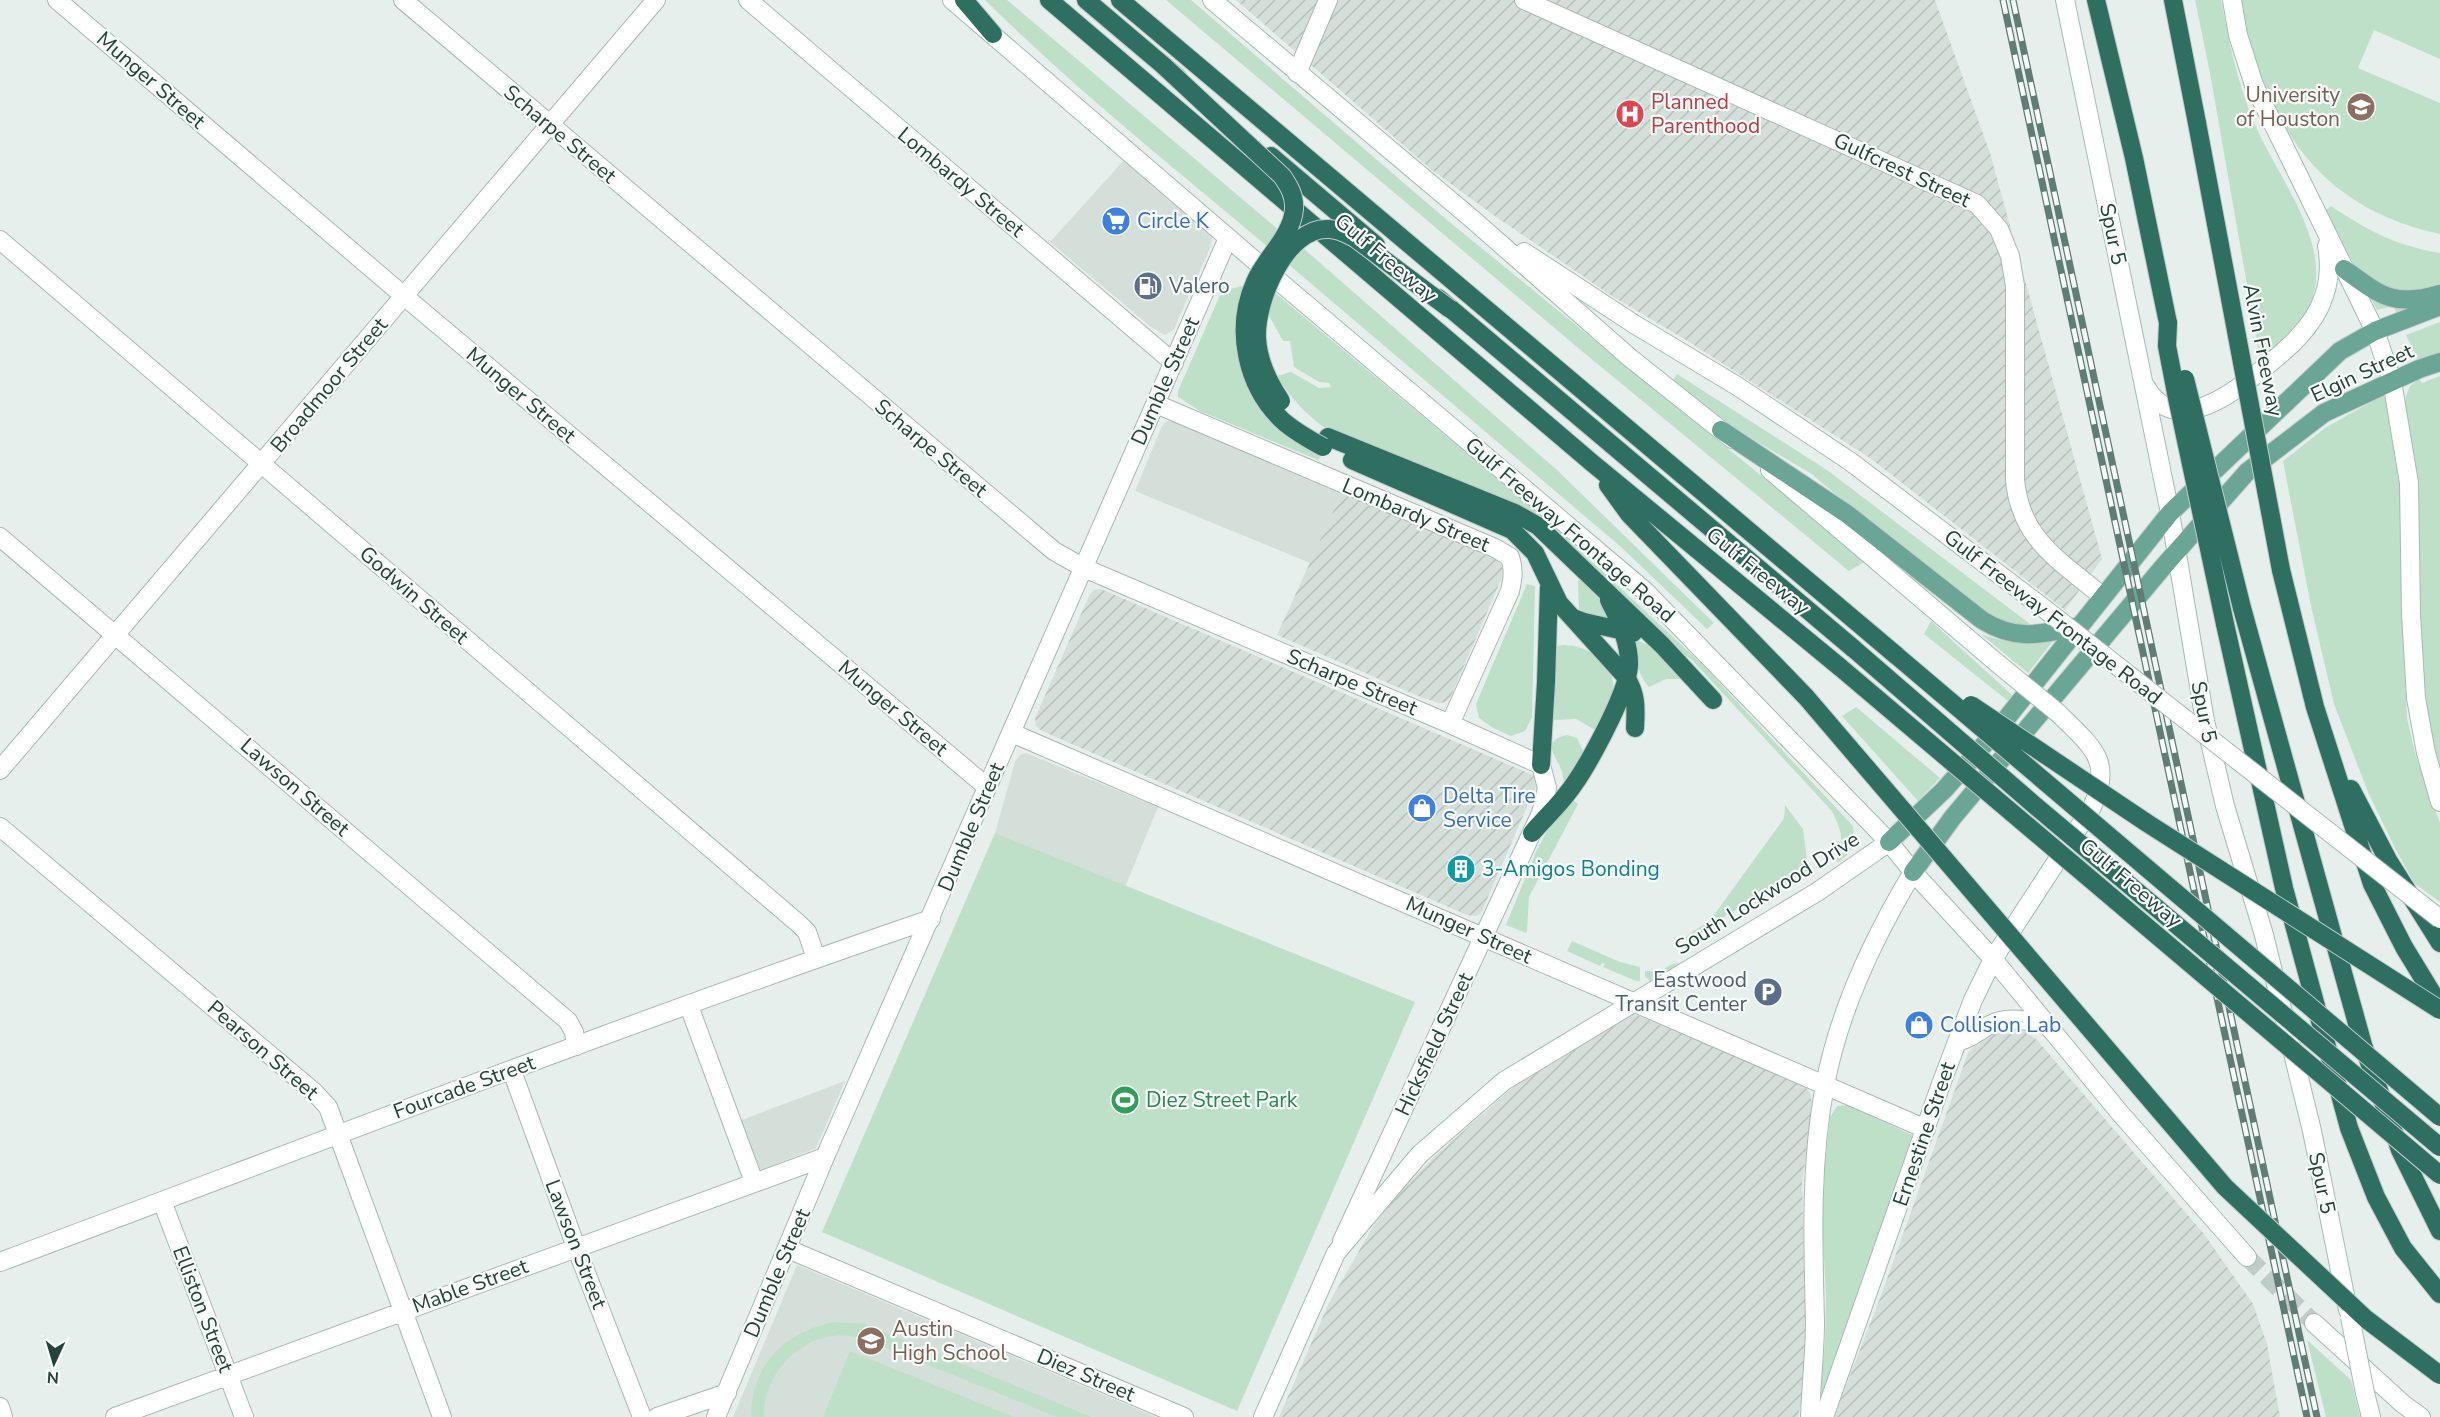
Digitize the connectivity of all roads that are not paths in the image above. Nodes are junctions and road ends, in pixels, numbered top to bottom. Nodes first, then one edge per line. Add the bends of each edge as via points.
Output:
1 (57, 0) edge
2 (403, 0) edge
3 (657, 0) edge
4 (748, 0) edge
5 (952, 0) edge
6 (964, 0) edge
7 (1049, 0) edge
8 (1086, 0) edge
9 (1120, 0) edge
10 (1212, 0) edge
11 (1328, 0) edge
12 (1524, 0) edge
13 (2065, 0) edge
14 (2096, 0) edge
15 (2173, 0) edge
16 (2232, 0) edge
17 (993, 34) junction
18 (1165, 67) junction
19 (1297, 73) junction
20 (550, 126) junction
21 (1471, 218) junction
22 (2325, 232) junction
23 (1228, 238) junction
24 (0, 240) edge
25 (2344, 269) junction
26 (2440, 294) edge
27 (404, 296) junction
28 (2440, 306) edge
29 (1450, 309) junction
30 (2168, 323) junction
31 (2375, 331) junction
32 (2440, 362) edge
33 (1174, 363) junction
34 (2392, 381) junction
35 (2143, 382) junction
36 (1156, 404) junction
37 (1721, 430) junction
38 (1326, 442) junction
39 (1591, 462) junction
40 (261, 464) junction
41 (2170, 513) junction
42 (0, 537) edge
43 (2176, 552) junction
44 (1084, 568) junction
45 (1549, 585) junction
46 (1605, 590) junction
47 (2103, 597) junction
48 (1570, 617) junction
49 (2080, 626) junction
50 (1623, 631) junction
51 (116, 635) junction
52 (1662, 645) junction
53 (1897, 656) junction
54 (1626, 677) junction
55 (1713, 700) dead end
56 (2315, 707) junction
57 (2058, 713) joint
58 (1450, 724) junction
59 (1635, 728) dead end
60 (1012, 732) junction
61 (1541, 765) junction
62 (0, 770) edge
63 (987, 787) junction
64 (2440, 802) edge
65 (0, 827) edge
66 (1532, 833) junction
67 (1889, 842) junction
68 (1913, 872) junction
69 (931, 919) junction
70 (2440, 920) edge
71 (1484, 936) junction
72 (2440, 943) edge
73 (816, 958) junction
74 (1993, 959) junction
75 (1634, 1003) junction
76 (689, 1006) junction
77 (2440, 1008) edge
78 (2048, 1025) junction
79 (1957, 1041) junction
80 (576, 1046) junction
81 (512, 1071) junction
82 (1825, 1084) junction
83 (2440, 1117) edge
84 (1926, 1129) junction
85 (338, 1134) junction
86 (2440, 1147) edge
87 (825, 1157) junction
88 (2440, 1175) edge
89 (754, 1182) junction
90 (162, 1202) junction
91 (2440, 1231) edge
92 (576, 1247) junction
93 (788, 1249) junction
94 (1336, 1253) junction
95 (2247, 1257) tunnel mouth
96 (0, 1262) edge
97 (2440, 1294) edge
98 (403, 1312) junction
99 (2314, 1323) tunnel mouth
100 (228, 1376) junction
101 (2440, 1376) edge
102 (726, 1393) junction
103 (0, 1407) edge
104 (3, 1417) edge
105 (115, 1417) edge
106 (244, 1417) edge
107 (442, 1417) edge
108 (642, 1417) edge
109 (657, 1417) edge
110 (716, 1417) edge
111 (1184, 1417) edge
112 (1263, 1417) edge
113 (1810, 1417) edge
114 (1824, 1417) edge
115 (2371, 1417) edge
116 (2421, 1417) edge

1 - 27 street, Munger Street
2 - 20 street, Scharpe Street
3 - 20 street, Broadmoor Street
4 - 33 street, Lombardy Street
5 - 17 street, Gulf Freeway Frontage Road
6 - 17 highway
7 - 39 highway, Gulf Freeway
8 - 18 highway, Gulf Freeway
9 - 53 highway, Gulf Freeway
10 - 19 street, Gulf Freeway Frontage Road
11 - 19 street
12 - 47 street, Gulfcrest Street via 1977,204 1999,229 2010,256 2015,286 2014,480 2023,519 2037,539
13 - 35 street, Spur 5
14 - 30 highway, Spur 5
15 - 56 highway, Alvin Freeway, bridge via 2281,570
16 - 22 street via 2254,85
17 - 23 street, Gulf Freeway Frontage Road
18 - 29 highway, Gulf Freeway, bridge
18 - 38 highway, bridge via 1290,187 1294,212 1254,282 1244,322 1245,341 1257,386 1267,403 1303,436
19 - 21 street, Gulf Freeway Frontage Road
20 - 27 street, Broadmoor Street
20 - 44 street, Scharpe Street via 1054,551
21 - 37 street, Gulf Freeway Frontage Road via 1629,357
21 - 70 street, Gulf Freeway Frontage Road, bridge via 1851,462
22 - 25 street
22 - 35 street via 2330,265 2324,297 2291,346 2231,395 2202,408 2170,410 2152,398
23 - 33 street, Dumble Street
23 - 67 street, Gulf Freeway Frontage Road via 1645,591
24 - 40 street, Godwin Street
25 - 26 main road via 2380,295 2404,301
25 - 31 street
27 - 40 street, Broadmoor Street
27 - 63 street, Munger Street
28 - 31 main road, Elgin Street
29 - 38 highway, bridge via 1342,231 1315,231 1290,249 1269,281 1262,301 1257,329 1261,361 1285,407
29 - 86 highway, Gulf Freeway, bridge
30 - 91 highway, bridge via 2362,1045 2400,1150
30 - 97 highway, bridge via 2167,346 2284,888 2349,1128 2376,1197 2403,1248
31 - 34 street
31 - 41 main road, Elgin Street via 2340,351
32 - 34 main road, Elgin Street
33 - 36 street, Dumble Street
34 - 43 main road, Elgin Street via 2324,412 2247,472
34 - 64 street via 2409,483 2416,698
35 - 41 street, Spur 5
36 - 44 street, Dumble Street
36 - 58 street, Lombardy Street via 1510,557 1510,591
37 - 49 main road via 1847,514 1997,630 2029,636
37 - 57 street, Gulf Freeway Frontage Road, bridge
38 - 45 highway via 1512,530 1536,553
38 - 46 highway via 1515,513 1538,526
39 - 88 highway, Gulf Freeway, bridge via 1841,668
39 - 101 highway, bridge via 1629,514 1806,697 2225,1186 2366,1319
40 - 51 street, Broadmoor Street
40 - 73 street, Godwin Street via 799,924 807,932
41 - 43 street, Spur 5
41 - 47 main road, South Lockwood Drive
42 - 51 street, Lawson Street
43 - 68 main road via 1953,817
43 - 115 street, Spur 5, bridge via 2205,721 2225,806 2264,935 2309,1120
44 - 58 street, Scharpe Street
44 - 60 street, Dumble Street
45 - 48 highway
45 - 61 highway
46 - 50 highway
46 - 52 highway
47 - 49 main road, South Lockwood Drive
48 - 50 highway
48 - 54 highway
49 - 67 main road, South Lockwood Drive via 1998,729 1944,790
50 - 52 highway
50 - 54 highway via 1628,661
51 - 62 street, Broadmoor Street
51 - 80 street, Lawson Street via 568,1021
52 - 55 highway
53 - 77 highway, bridge via 2147,824
53 - 83 highway, Gulf Freeway, bridge
54 - 59 highway via 1637,702
54 - 66 highway via 1582,772
56 - 72 highway via 2355,799
56 - 77 highway via 2372,884
57 - 74 street, Ernestine Street via 2093,751 2102,771 2101,788
58 - 61 street, Scharpe Street
60 - 63 street, Dumble Street
60 - 71 street, Munger Street
61 - 66 street, Hicksfield Street via 1546,778 1545,799
63 - 69 street, Dumble Street
65 - 85 street, Pearson Street via 315,1093 328,1107
66 - 71 street, Hicksfield Street
67 - 68 street, Gulf Freeway Frontage Road
67 - 75 street, South Lockwood Drive via 1817,892
68 - 74 street, Gulf Freeway Frontage Road
68 - 82 street via 1878,935 1844,1013
69 - 73 street, Fourcade Street
69 - 87 street, Dumble Street
71 - 75 street, Munger Street
71 - 94 street, Hicksfield Street
73 - 76 street, Fourcade Street
74 - 78 street, Gulf Freeway Frontage Road
74 - 79 street, Ernestine Street
75 - 82 street, Munger Street
75 - 94 street, South Lockwood Drive via 1504,1081 1420,1154
76 - 80 street, Fourcade Street
76 - 89 street
78 - 79 street via 2011,1019
78 - 95 street, Gulf Freeway Frontage Road
79 - 84 street, Ernestine Street
80 - 81 street, Fourcade Street
81 - 85 street, Fourcade Street
81 - 92 street, Lawson Street
82 - 84 street, Munger Street
82 - 113 street via 1813,1200 1815,1324
84 - 114 street, Ernestine Street
85 - 90 street, Fourcade Street
85 - 98 street, Pearson Street
87 - 89 street, Mable Street
87 - 93 street, Dumble Street
89 - 92 street, Mable Street
90 - 96 street, Fourcade Street
90 - 100 street, Elliston Street
92 - 98 street, Mable Street
92 - 108 street, Lawson Street
93 - 102 street, Dumble Street
93 - 111 street, Diez Street
94 - 112 street, South Lockwood Drive
98 - 100 street, Mable Street
98 - 107 street, Pearson Street
99 - 116 street
100 - 105 street, Mable Street
100 - 106 street, Elliston Street
102 - 109 street
102 - 110 street, Dumble Street
103 - 104 street

